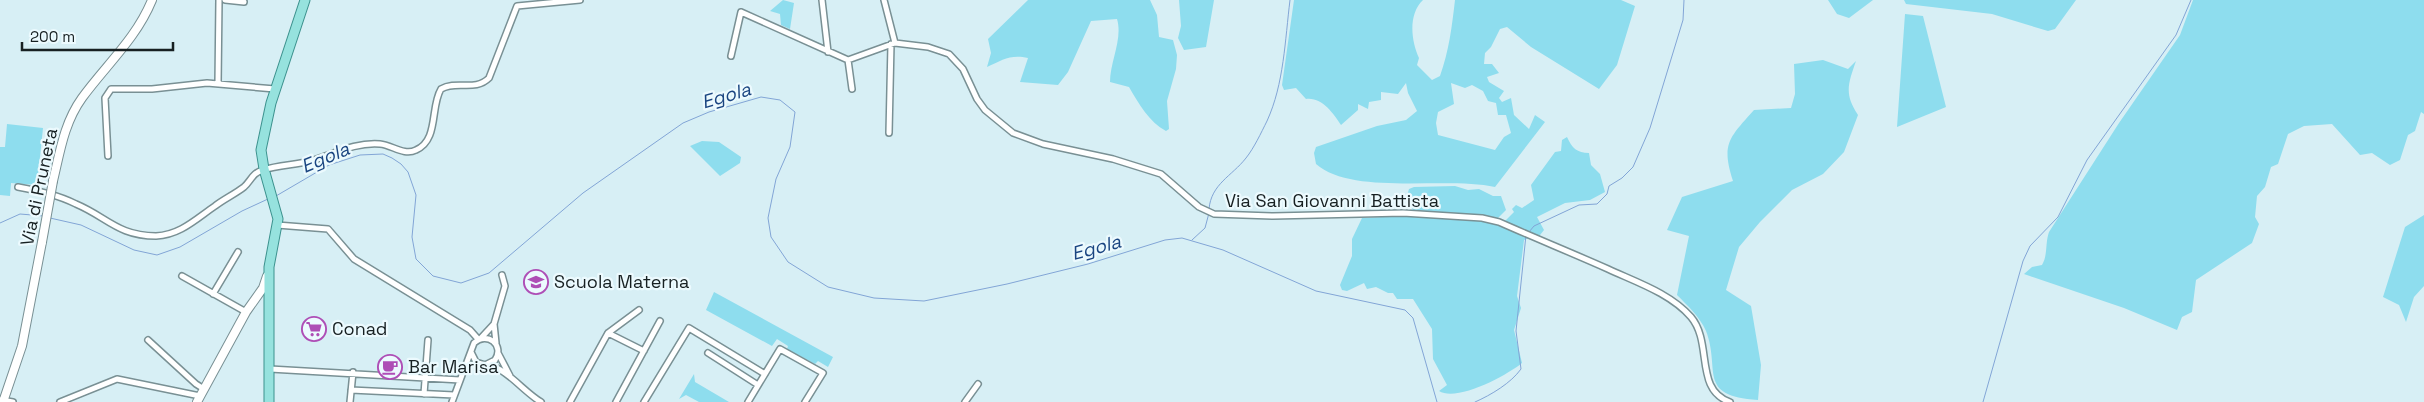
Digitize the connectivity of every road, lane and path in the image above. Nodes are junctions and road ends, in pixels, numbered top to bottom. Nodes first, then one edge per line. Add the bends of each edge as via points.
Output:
1 (152, 0) edge
2 (219, 0) edge
3 (226, 0) edge
4 (305, 0) edge
5 (580, 0) edge
6 (822, 0) edge
7 (884, 0) edge
8 (244, 2) dead end
9 (893, 44) junction
10 (828, 52) junction
11 (731, 56) dead end
12 (848, 60) junction
13 (218, 84) junction
14 (275, 89) junction
15 (852, 90) dead end
16 (889, 132) dead end
17 (108, 156) dead end
18 (264, 169) junction
19 (18, 187) dead end
20 (278, 226) junction
21 (238, 252) dead end
22 (269, 266) junction
23 (182, 276) dead end
24 (502, 276) dead end
25 (269, 283) junction
26 (213, 294) junction
27 (254, 301) junction
28 (640, 310) dead end
29 (246, 312) junction
30 (270, 312) junction
31 (660, 322) dead end
32 (494, 324) junction
33 (608, 333) junction
34 (480, 339) junction
35 (148, 340) dead end
36 (428, 340) dead end
37 (496, 343) junction
38 (644, 351) junction
39 (471, 352) junction
40 (498, 353) junction
41 (708, 353) dead end
42 (734, 355) junction
43 (480, 364) junction
44 (466, 365) junction
45 (488, 365) junction
46 (727, 366) junction
47 (270, 369) junction
48 (353, 372) junction
49 (765, 374) junction
50 (425, 378) junction
51 (460, 380) junction
52 (514, 382) junction
53 (978, 384) dead end
54 (758, 386) junction
55 (351, 390) junction
56 (424, 394) junction
57 (454, 395) junction
58 (201, 396) edge
59 (2, 401) edge
60 (13, 402) edge
61 (60, 402) edge
62 (269, 402) edge
63 (350, 402) edge
64 (452, 402) edge
65 (541, 402) edge
66 (570, 402) edge
67 (616, 402) edge
68 (644, 402) edge
69 (748, 402) edge
70 (805, 402) edge
71 (965, 402) edge
72 (1730, 402) edge

1 - 59 main road, Via di Pruneta, bridge via 128,42 82,98 64,133 22,346
2 - 13 street
3 - 8 street
4 - 14 main road
5 - 18 street via 517,6 489,78 479,86 452,84 441,89 429,138 416,150 406,152 380,144 360,144 312,161
6 - 10 street
7 - 9 street
9 - 12 street
9 - 16 street
9 - 72 street, Via San Giovanni Battista via 928,47 949,54 963,69 985,110 1013,133 1160,174 1199,208 1212,213 1452,215 1492,220 1524,232 1672,300 1700,331 1711,389
10 - 11 street via 741,12
10 - 12 street
12 - 15 street
13 - 14 street
13 - 17 street via 110,90 105,98
14 - 18 main road via 262,144
18 - 19 street via 187,227 158,236 132,233 64,198
18 - 20 main road via 277,208
20 - 22 main road
20 - 34 street via 328,229 354,259
21 - 26 street
22 - 25 main road
22 - 27 main road via 263,288
23 - 26 street
24 - 32 street via 505,286
25 - 27 main road
25 - 30 main road
26 - 29 street
27 - 29 main road
27 - 30 main road via 266,300
28 - 33 street
29 - 58 main road
30 - 47 main road
31 - 38 street
32 - 34 street
32 - 37 street
33 - 38 street
33 - 66 street
34 - 37 street via 489,338
34 - 39 street via 474,343
35 - 58 street via 196,384
36 - 50 street
37 - 40 street
38 - 67 street
39 - 43 street via 473,360
39 - 44 street
40 - 45 street
40 - 52 street
41 - 46 street
42 - 46 street
42 - 49 street
42 - 68 street via 689,328
43 - 44 street
43 - 45 street
44 - 51 street
45 - 52 street via 501,370
46 - 54 street
47 - 48 street
47 - 62 main road
48 - 50 street
48 - 55 street
49 - 54 street
49 - 70 street via 780,348 823,373
50 - 51 street
50 - 56 street
51 - 57 street
52 - 65 street
53 - 71 street
54 - 69 street
55 - 56 street
55 - 63 street
56 - 57 street
57 - 64 street
58 - 61 street via 116,379
59 - 60 street

